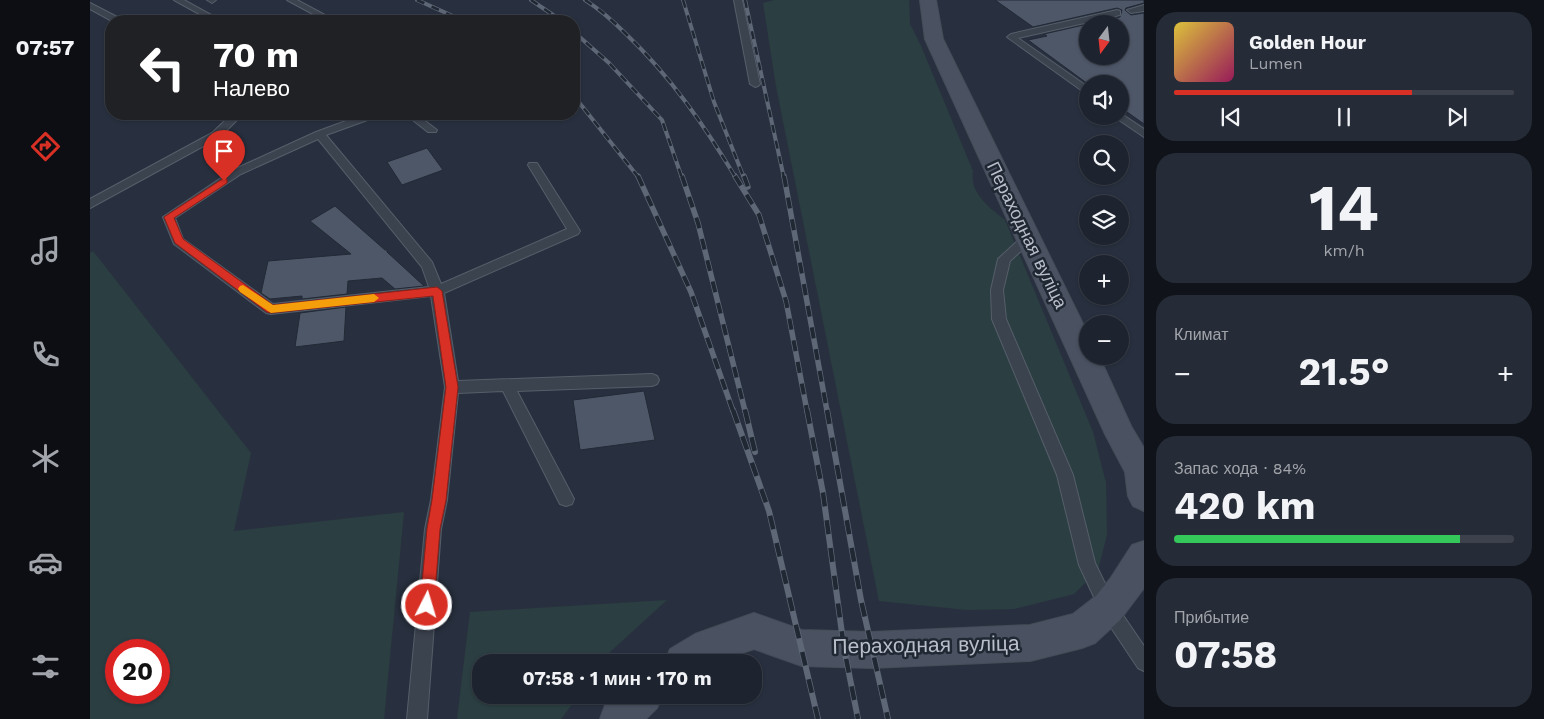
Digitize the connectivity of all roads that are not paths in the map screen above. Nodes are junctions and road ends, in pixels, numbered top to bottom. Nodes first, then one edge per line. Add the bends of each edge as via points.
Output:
1 (178, 0) edge
2 (290, 0) edge
3 (738, 0) edge
4 (928, 0) edge
5 (90, 6) edge
6 (1144, 8) edge
7 (1132, 10) dead end
8 (1117, 13) dead end
9 (107, 15) edge
10 (207, 15) edge
11 (320, 15) edge
12 (755, 84) dead end
13 (1079, 85) edge
14 (231, 120) edge
15 (358, 120) edge
16 (418, 120) edge
17 (1129, 123) edge
18 (432, 130) dead end
19 (320, 134) junction
20 (1144, 134) edge
21 (533, 165) dead end
22 (90, 204) edge
23 (1028, 238) junction
24 (437, 291) junction
25 (652, 380) dead end
26 (507, 386) junction
27 (452, 387) junction
28 (1144, 496) edge
29 (566, 499) dead end
30 (1144, 557) edge
31 (1108, 608) junction
32 (696, 654) edge
33 (1144, 662) edge
34 (635, 704) edge
35 (417, 719) edge
36 (619, 719) edge

1 - 10 lane
2 - 11 lane
3 - 12 lane
4 - 23 street, Пераходная вуліца via 934,39
5 - 9 lane
6 - 7 lane
8 - 13 lane via 1011,36
14 - 22 lane via 216,134
15 - 19 lane
16 - 18 lane
17 - 20 lane
19 - 24 lane via 428,265
19 - 24 lane via 238,172 169,217 178,241 271,309
21 - 24 lane via 574,231
23 - 28 street, Пераходная вуліца via 1140,470
23 - 31 lane via 1004,259 997,290 999,319 1065,475 1087,565
24 - 27 lane
25 - 26 lane
26 - 27 lane
26 - 29 lane
27 - 35 lane via 433,529
30 - 31 street, Пераходная вуліца
31 - 32 street, Пераходная вуліца via 1082,630 1030,643 872,650 802,648 754,631
31 - 33 lane
34 - 36 street

